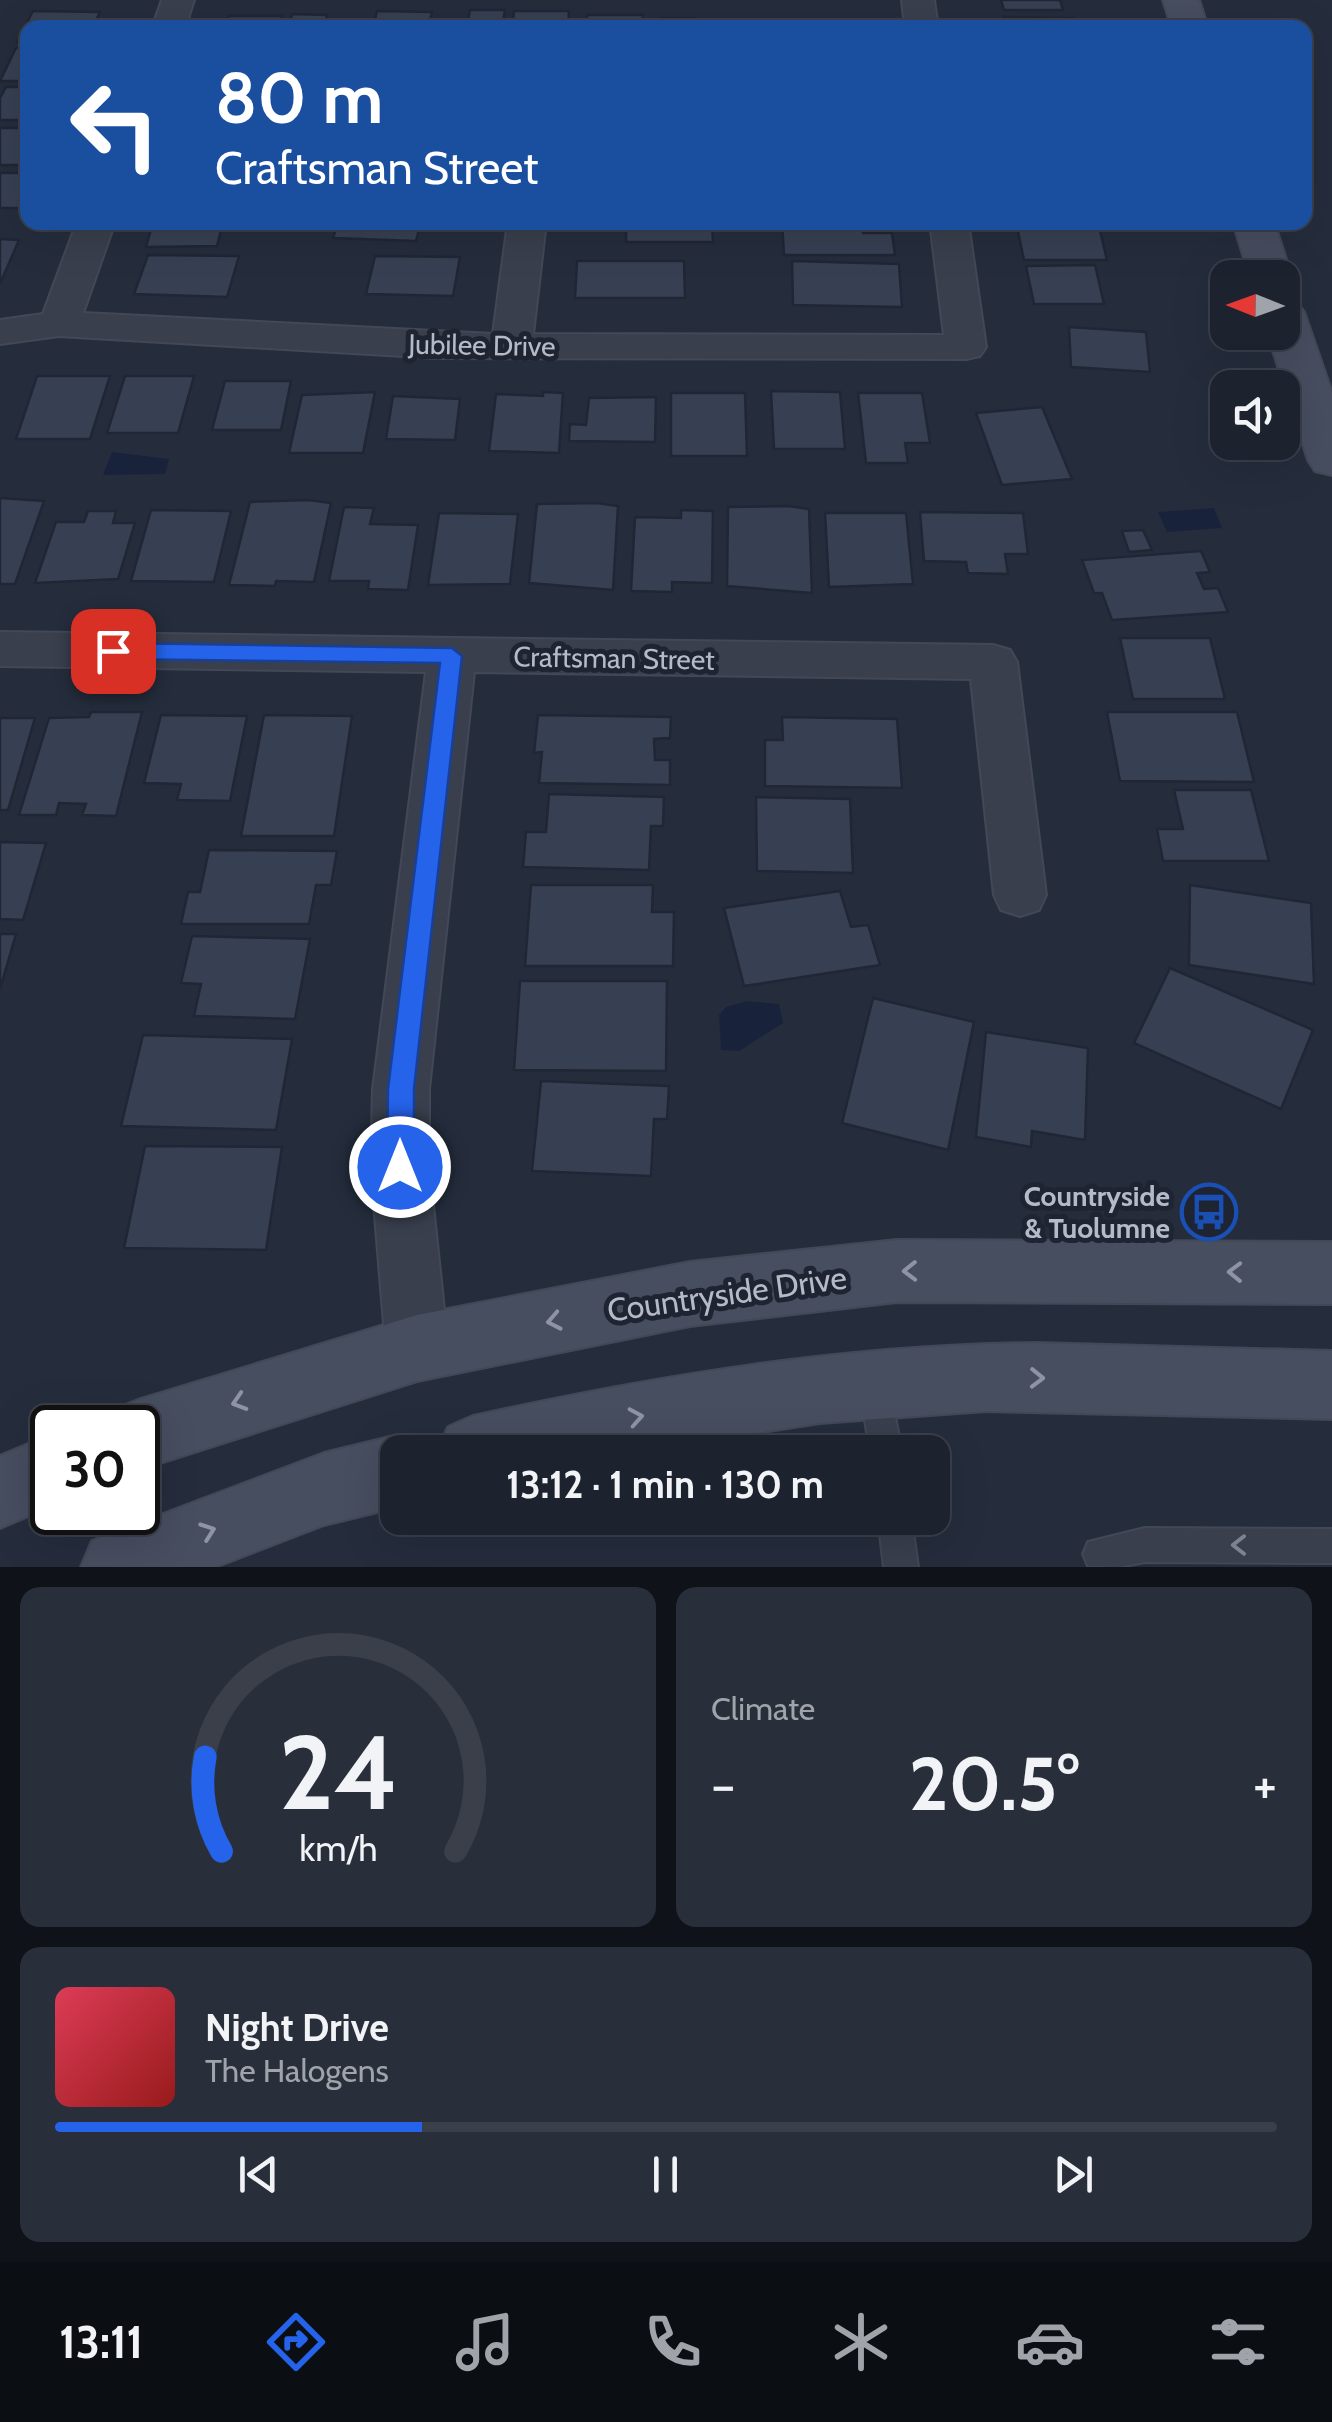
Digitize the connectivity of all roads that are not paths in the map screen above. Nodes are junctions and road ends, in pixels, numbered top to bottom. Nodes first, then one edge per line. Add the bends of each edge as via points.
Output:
1 (93, 230) edge
2 (525, 230) edge
3 (949, 230) edge
4 (1255, 230) edge
5 (1265, 260) edge
6 (59, 324) junction
7 (0, 332) edge
8 (512, 345) junction
9 (1295, 350) edge
10 (1332, 460) edge
11 (0, 650) edge
12 (452, 656) junction
13 (1020, 895) dead end
14 (1332, 1273) edge
15 (417, 1348) junction
16 (876, 1383) junction
17 (1332, 1385) edge
18 (160, 1428) edge
19 (553, 1435) edge
20 (884, 1435) edge
21 (380, 1475) edge
22 (30, 1479) edge
23 (0, 1492) edge
24 (898, 1535) edge
25 (1332, 1546) edge
26 (1100, 1554) dead end
27 (118, 1567) edge
28 (901, 1567) edge

1 - 6 street
2 - 8 street
3 - 8 street, Jubilee Drive via 966,346
4 - 5 street
6 - 7 street, Jubilee Drive
6 - 8 street, Jubilee Drive
9 - 10 street
11 - 12 street, Craftsman Street
12 - 13 street, Craftsman Street via 993,662
12 - 15 street via 401,1089 400,1167
14 -> 15 street, Countryside Drive via 972,1270 828,1276 690,1294
15 -> 18 street, Countryside Drive
16 -> 17 street via 1004,1378
19 -> 16 street via 671,1410
16 - 20 lane
27 -> 21 street via 324,1489
22 - 23 street
24 - 28 lane
25 -> 26 lane via 1145,1545

